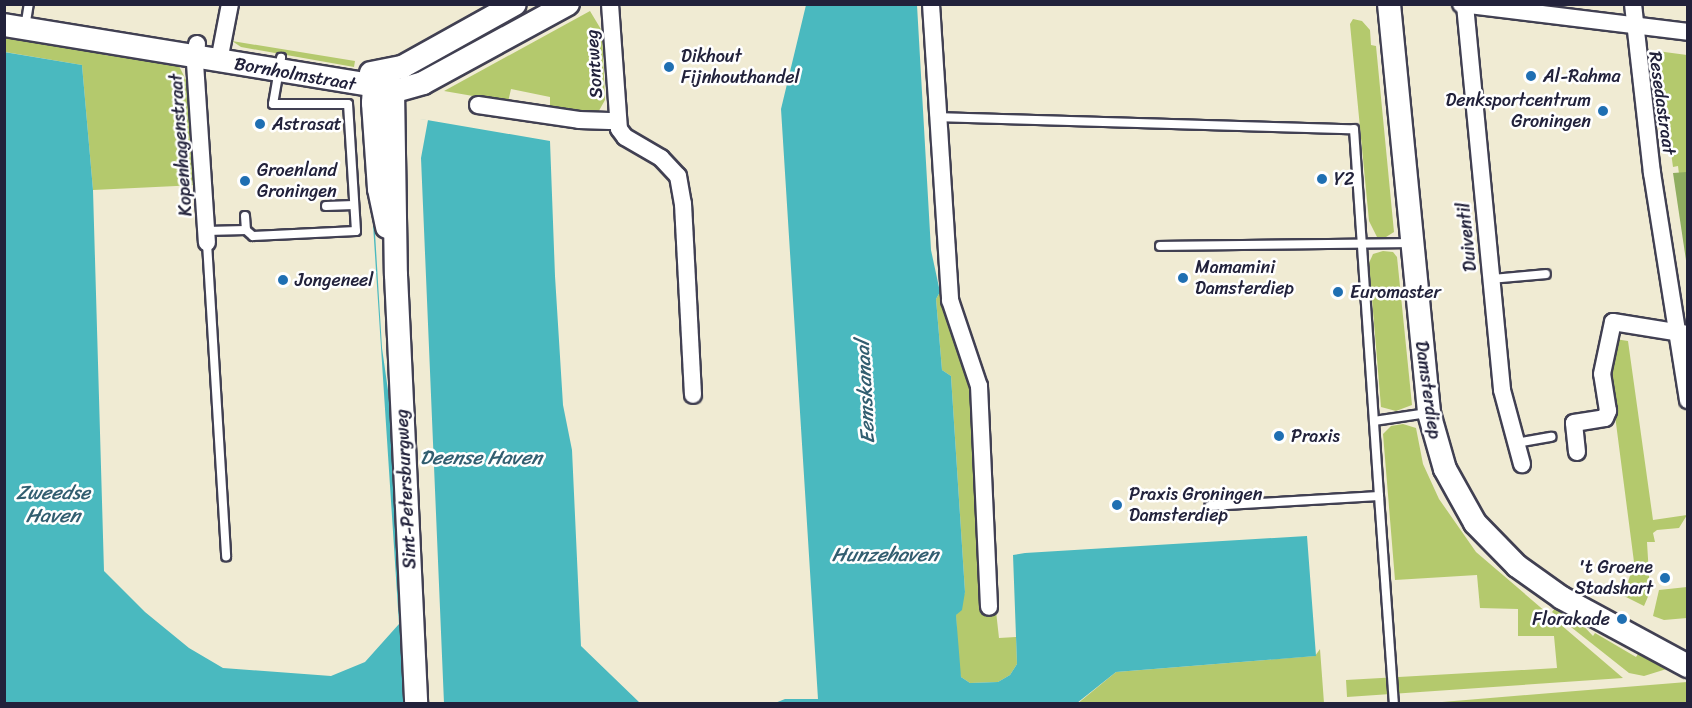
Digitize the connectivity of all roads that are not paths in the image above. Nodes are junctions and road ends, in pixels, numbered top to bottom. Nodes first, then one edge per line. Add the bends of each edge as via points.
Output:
1 (230, 4) edge
2 (515, 4) edge
3 (568, 4) edge
4 (610, 4) edge
5 (931, 4) edge
6 (1389, 4) edge
7 (1461, 4) edge
8 (1633, 4) edge
9 (1465, 5) edge
10 (1497, 7) edge
11 (1550, 10) edge
12 (4, 11) edge
13 (21, 18) edge
14 (1633, 26) junction
15 (1688, 32) edge
16 (196, 50) junction
17 (220, 54) junction
18 (279, 64) junction
19 (384, 83) junction
20 (478, 105) dead end
21 (938, 117) junction
22 (617, 121) junction
23 (354, 205) junction
24 (326, 206) dead end
25 (245, 216) dead end
26 (246, 230) junction
27 (206, 237) junction
28 (1410, 243) junction
29 (1160, 246) dead end
30 (1364, 246) junction
31 (1545, 274) dead end
32 (1491, 279) junction
33 (1682, 333) edge
34 (693, 395) dead end
35 (1688, 400) edge
36 (1429, 413) junction
37 (1374, 421) junction
38 (1551, 437) dead end
39 (1515, 443) junction
40 (1577, 452) dead end
41 (1522, 464) dead end
42 (1378, 496) junction
43 (1209, 506) dead end
44 (226, 556) dead end
45 (989, 607) dead end
46 (1687, 666) edge
47 (416, 704) edge
48 (1394, 704) edge

1 - 17 street
2 - 19 street, Bornholmstraat via 402,67
3 - 19 street, Bornholmstraat via 423,83
4 - 22 street, Sontweg
5 - 21 street
6 - 28 street, Damsterdiep
7 - 9 street
8 - 14 street, Resedastraat
9 - 10 street
9 - 32 street, Duiventil
10 - 11 street
11 - 14 street
12 - 13 street, Bornholmstraat
13 - 16 street, Bornholmstraat
14 - 15 street
14 - 33 street, Resedastraat
16 - 17 street, Bornholmstraat
16 - 27 street, Kopenhagenstraat
17 - 18 street, Bornholmstraat
18 - 19 street, Bornholmstraat
18 - 23 lane via 273,104 348,104
19 - 47 street, Sint-Petersburgweg
20 - 22 street via 579,120
21 - 30 lane via 1354,129
21 - 45 street via 950,300 979,386
22 - 34 street via 625,137 662,158 678,176 683,204
23 - 24 lane
23 - 26 lane via 356,231 253,236
25 - 26 lane
26 - 27 lane
27 - 44 lane
28 - 30 lane
28 - 36 street, Damsterdiep
29 - 30 lane
30 - 37 lane via 1361,266
31 - 32 lane
32 - 39 street, Duiventil via 1502,390
33 - 35 street, Resedastraat
33 - 40 street via 1614,322 1602,374 1608,411 1605,418 1574,423
36 - 37 lane
36 - 46 street, Damsterdiep via 1438,451 1453,487 1475,523 1504,554 1562,598
37 - 42 lane
38 - 39 lane
39 - 41 street, Duiventil
42 - 43 lane
42 - 48 lane

